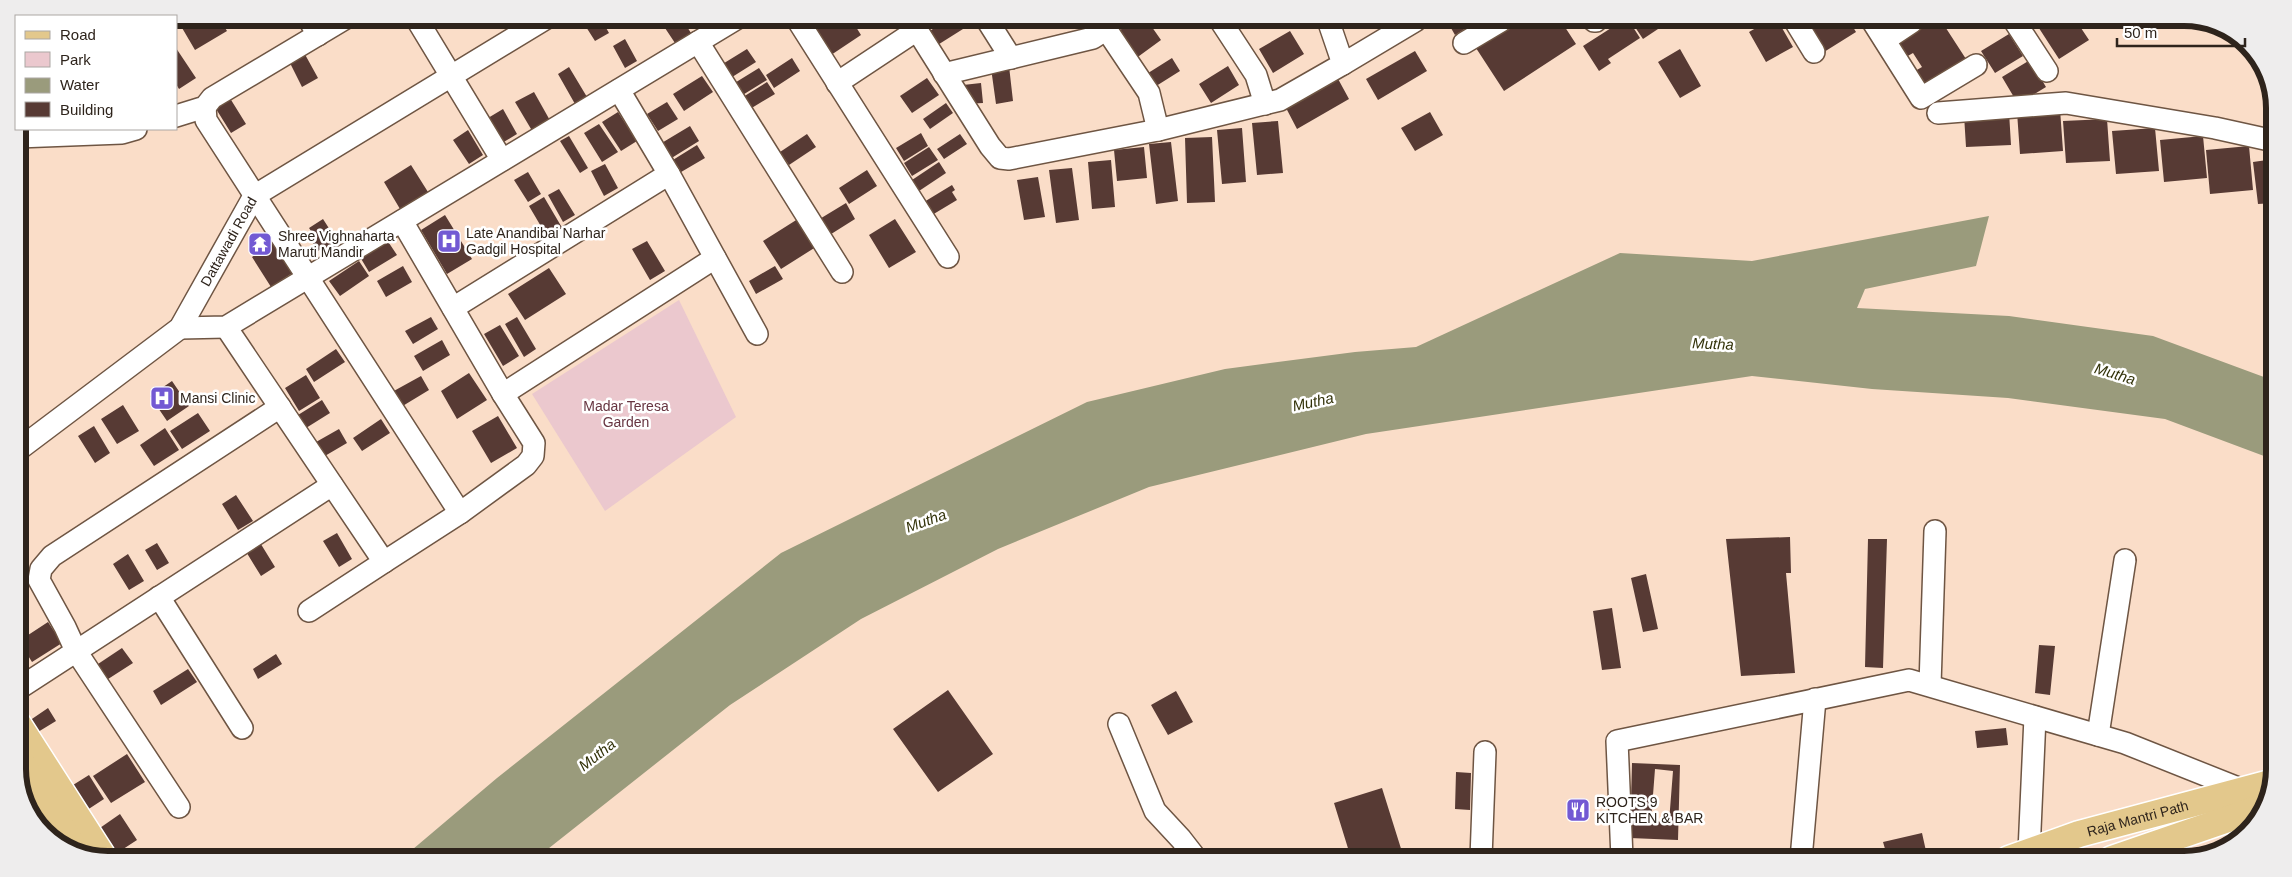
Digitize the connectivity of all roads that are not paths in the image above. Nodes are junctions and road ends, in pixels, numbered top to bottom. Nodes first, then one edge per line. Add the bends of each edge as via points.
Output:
1 (421, 26) edge
2 (532, 26) edge
3 (724, 26) edge
4 (801, 26) edge
5 (913, 26) edge
6 (915, 26) edge
7 (991, 26) edge
8 (1102, 26) edge
9 (1105, 26) edge
10 (1224, 26) edge
11 (1330, 26) edge
12 (1408, 26) edge
13 (1492, 26) edge
14 (1798, 26) edge
15 (1876, 26) edge
16 (1906, 26) edge
17 (2017, 26) edge
18 (313, 27) edge
19 (1885, 40) junction
20 (698, 42) junction
21 (1464, 43) dead end
22 (1814, 52) dead end
23 (1011, 58) junction
24 (1343, 64) junction
25 (1976, 65) dead end
26 (2047, 71) dead end
27 (944, 74) junction
28 (451, 75) junction
29 (837, 83) junction
30 (619, 90) junction
31 (1265, 104) junction
32 (205, 107) junction
33 (1938, 112) dead end
34 (178, 115) edge
35 (132, 130) edge
36 (1158, 130) junction
37 (26, 137) edge
38 (2266, 139) edge
39 (502, 160) junction
40 (669, 174) junction
41 (254, 196) junction
42 (402, 221) junction
43 (715, 258) junction
44 (948, 258) dead end
45 (842, 272) dead end
46 (310, 277) junction
47 (453, 308) junction
48 (226, 327) junction
49 (180, 328) junction
50 (757, 334) dead end
51 (503, 394) junction
52 (280, 407) junction
53 (26, 444) edge
54 (332, 485) junction
55 (460, 512) junction
56 (1935, 531) dead end
57 (2125, 560) dead end
58 (384, 562) junction
59 (159, 597) junction
60 (309, 611) dead end
61 (76, 651) junction
62 (26, 684) edge
63 (1930, 686) junction
64 (1815, 700) junction
65 (2035, 717) junction
66 (1119, 724) dead end
67 (242, 728) dead end
68 (2098, 735) junction
69 (26, 736) edge
70 (1485, 752) dead end
71 (26, 770) edge
72 (2264, 785) edge
73 (2243, 790) junction
74 (179, 807) dead end
75 (2255, 810) edge
76 (70, 841) edge
77 (99, 850) edge
78 (2165, 850) edge
79 (1190, 851) edge
80 (1481, 851) edge
81 (1622, 851) edge
82 (1802, 851) edge
83 (2020, 851) edge
84 (2033, 851) edge

1 - 28 street
2 - 28 street, Dattawadi Road
3 - 20 street
4 - 29 street
5 - 29 street
6 - 27 street
7 - 23 street
8 - 23 street via 1093,38
9 - 36 street via 1148,93
10 - 31 street via 1256,75
11 - 24 street
12 - 24 street
13 - 21 street
14 - 22 street
15 - 19 street
16 - 19 street
17 - 26 street
18 - 32 street via 212,98
19 - 25 street via 1922,98
20 - 30 street
20 - 45 street
23 - 27 street
24 - 31 street via 1280,100
27 - 36 street via 1000,158 1009,159
28 - 39 street
28 - 41 street, Dattawadi Road
29 - 44 street
30 - 39 street
30 - 40 street
31 - 36 street
32 - 34 street
32 - 41 street via 206,120
33 - 38 street via 2066,103
35 - 37 street
39 - 42 street
40 - 43 street
40 - 47 street
41 - 46 street
41 - 49 street, Dattawadi Road
42 - 46 street
42 - 47 street
43 - 50 street
43 - 51 street
46 - 48 street
46 - 55 street
47 - 51 street
48 - 49 street
48 - 52 street
49 - 53 street, Dattawadi Road
51 - 55 street via 534,443 533,456 526,465
52 - 54 street
52 - 61 street via 52,556 41,569 39,580
54 - 58 street
54 - 59 street
55 - 58 street
56 - 63 street
57 - 68 street
58 - 60 street
59 - 61 street
59 - 67 street
61 - 62 street
61 - 74 street
63 - 64 street via 1909,680
63 - 65 street
64 - 81 street via 1618,741
64 - 82 street
65 - 68 street
65 - 83 street
66 - 79 street via 1155,811
68 - 73 street
69 - 77 main road
70 - 80 street
71 - 76 main road
72 - 73 main road, Raja Mantri Path
73 - 84 main road, Raja Mantri Path via 2080,834
75 - 78 main road, Raja Mantri Path

